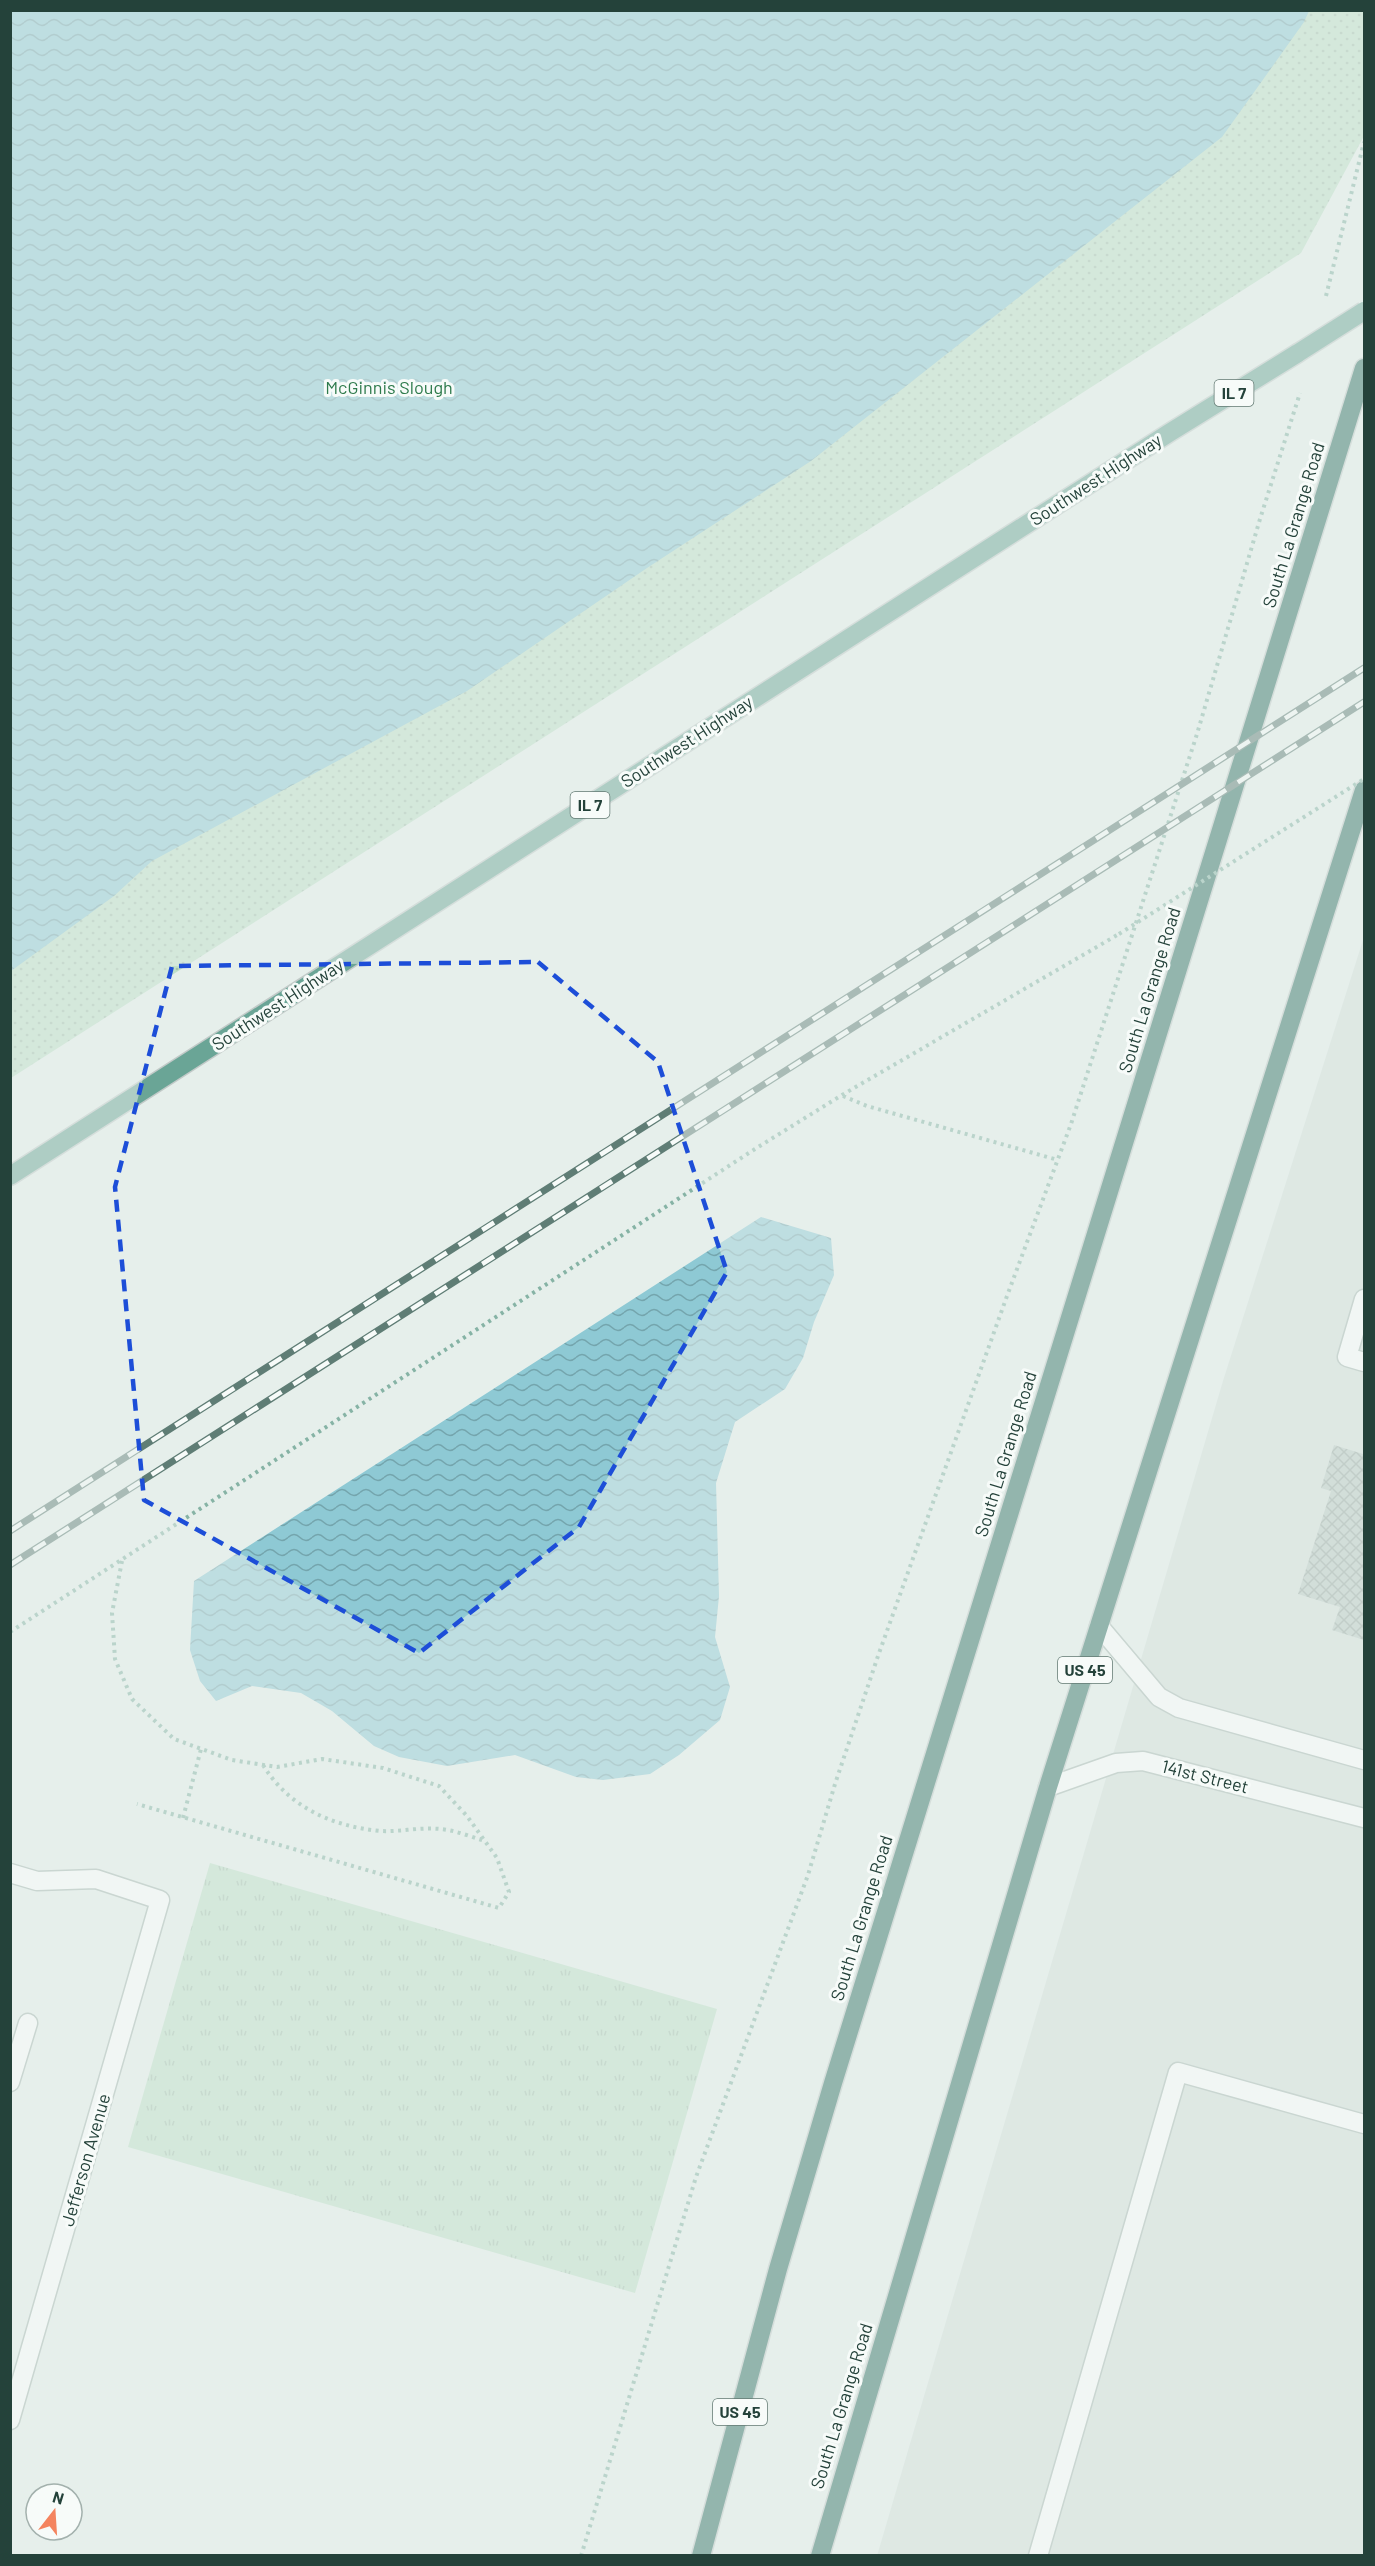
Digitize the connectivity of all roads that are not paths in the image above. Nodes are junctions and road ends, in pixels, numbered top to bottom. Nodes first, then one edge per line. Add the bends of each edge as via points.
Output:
1 (1365, 311) edge
2 (1365, 368) edge
3 (1365, 790) edge
4 (10, 1176) edge
5 (1365, 1299) edge
6 (1365, 1362) edge
7 (1099, 1626) junction
8 (1365, 1760) edge
9 (1048, 1787) junction
10 (1365, 1818) edge
11 (10, 1873) edge
12 (28, 2023) dead end
13 (10, 2082) edge
14 (1365, 2124) edge
15 (10, 2420) edge
16 (701, 2556) edge
17 (820, 2556) edge
18 (1038, 2556) edge

1 - 4 main road, Southwest Highway / IL 7, bridge
2 - 16 highway, South La Grange Road / US 45 via 833,2083
3 - 7 highway, South La Grange Road / US 45
5 - 6 street via 1347,1357
7 - 8 street via 1159,1697 1179,1707
7 - 9 highway, South La Grange Road / US 45
9 - 10 street, 141st Street via 1116,1763 1143,1761
9 - 17 highway, South La Grange Road / US 45
11 - 15 street, Jefferson Avenue via 37,1881 96,1880 160,1900
12 - 13 street
14 - 18 street via 1178,2072

